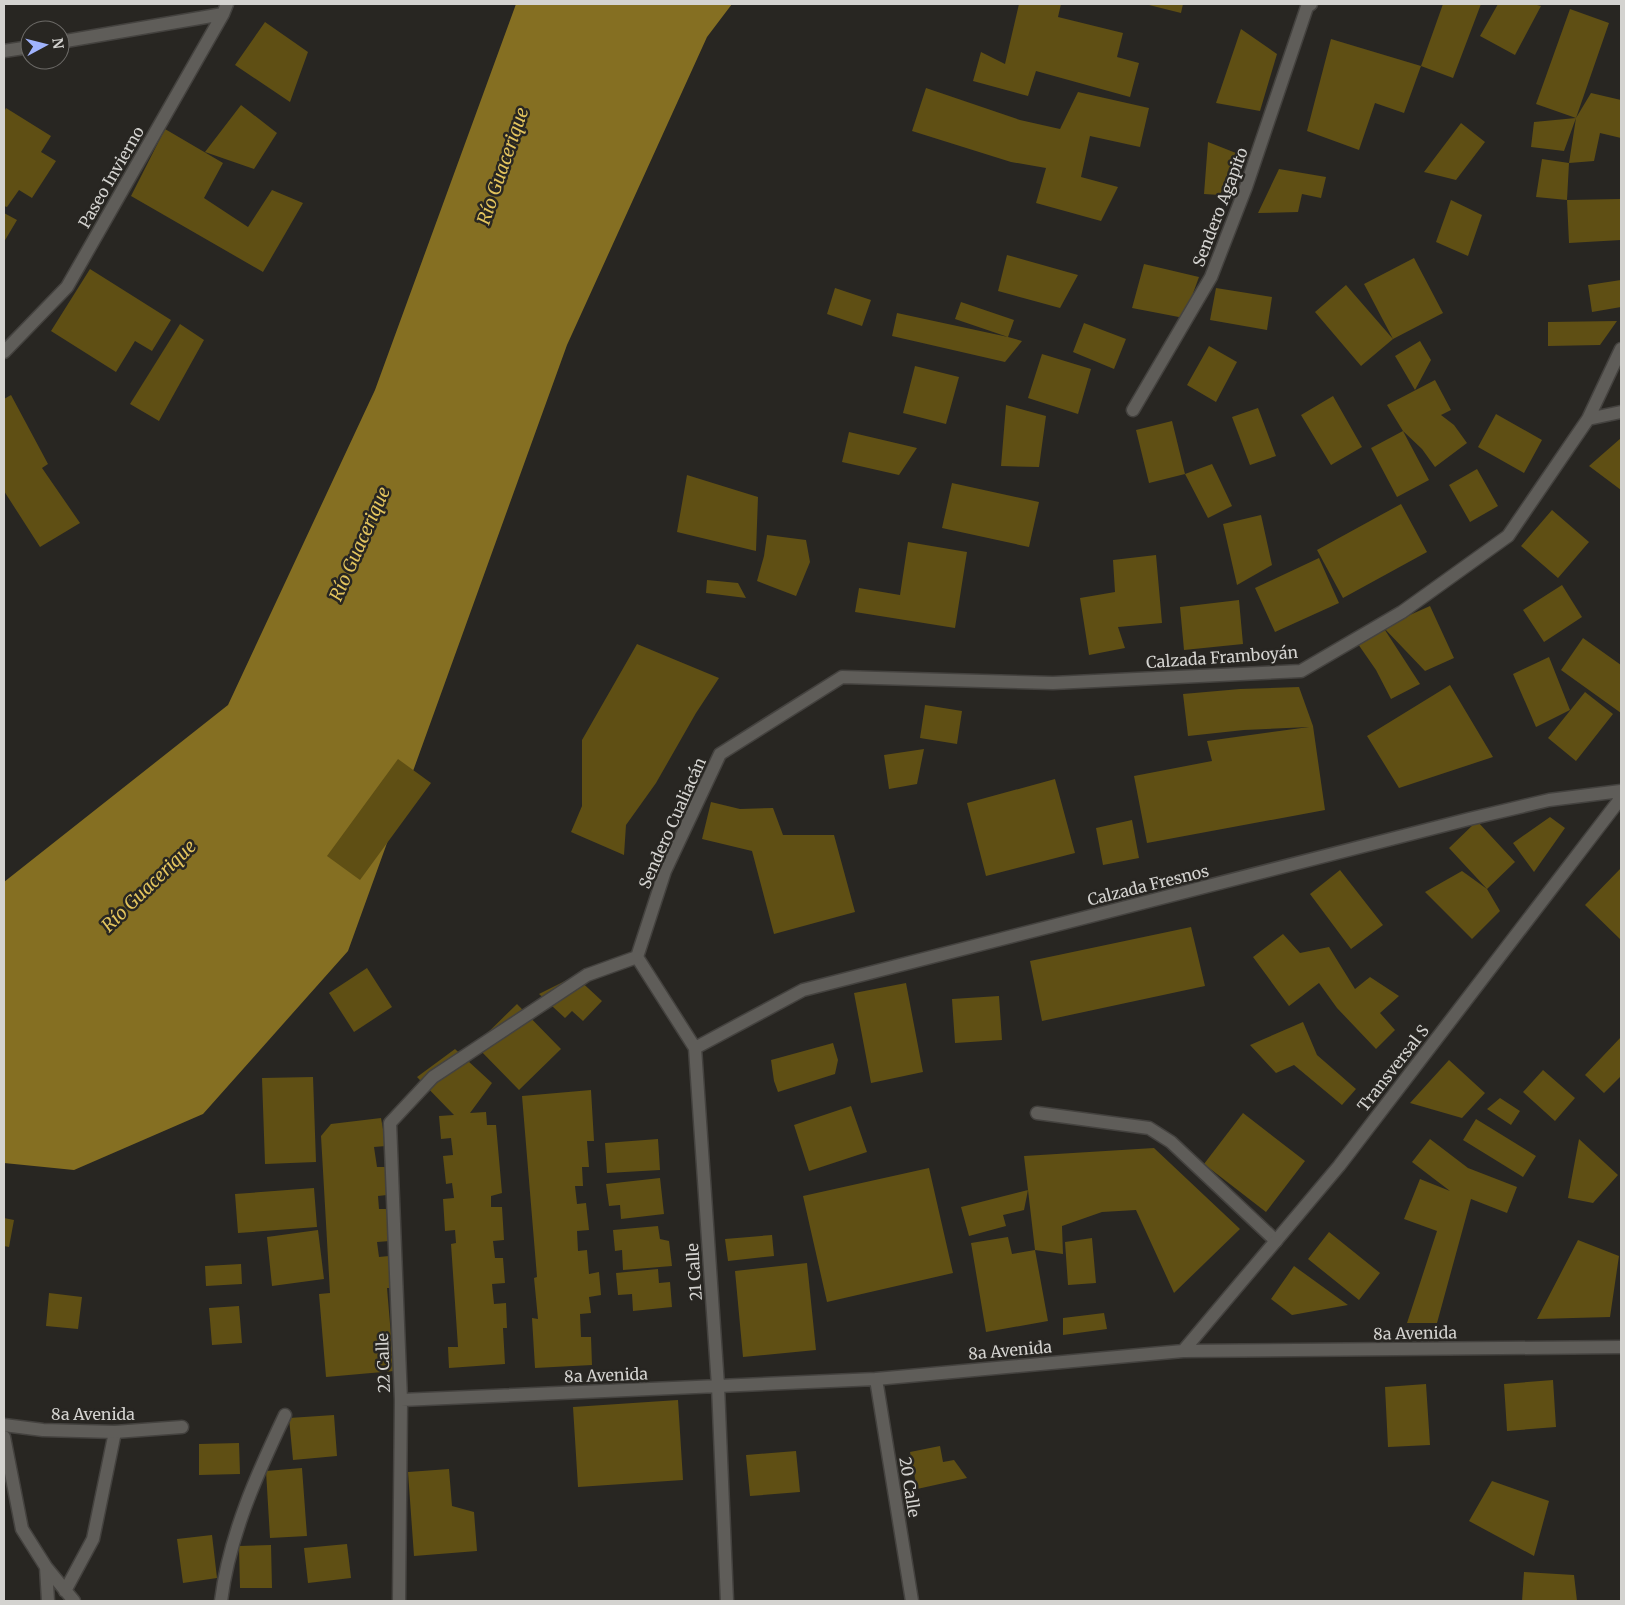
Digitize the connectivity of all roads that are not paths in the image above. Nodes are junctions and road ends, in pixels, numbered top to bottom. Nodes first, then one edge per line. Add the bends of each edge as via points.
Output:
1 (1311, 4) edge
2 (225, 9) edge
3 (70, 40) edge
4 (20, 49) edge
5 (4, 51) edge
6 (1621, 349) edge
7 (4, 352) edge
8 (1132, 410) dead end
9 (1621, 412) edge
10 (1588, 419) junction
11 (842, 677) joint
12 (1621, 791) edge
13 (1621, 798) edge
14 (637, 957) junction
15 (695, 1048) junction
16 (1037, 1113) dead end
17 (1276, 1241) junction
18 (1621, 1347) edge
19 (1183, 1351) junction
20 (876, 1379) junction
21 (718, 1386) junction
22 (401, 1400) junction
23 (285, 1415) dead end
24 (4, 1425) edge
25 (182, 1428) dead end
26 (115, 1432) junction
27 (4, 1437) edge
28 (46, 1567) junction
29 (66, 1591) junction
30 (48, 1601) edge
31 (74, 1601) edge
32 (221, 1601) edge
33 (399, 1601) edge
34 (727, 1601) edge
35 (912, 1601) edge

1 - 8 street, Sendero Agapito via 1307,7 1246,187 1211,277
2 - 3 street
2 - 7 street, Paseo Invierno via 67,287
4 - 5 street
6 - 10 street, Calzada Framboyán
9 - 10 street
10 - 11 street, Calzada Framboyán via 1508,536 1402,612 1301,671 1053,683
11 - 14 street, Sendero Cualiacán via 720,754 665,871
12 - 15 street, Calzada Fresnos via 1549,800 803,990
13 - 17 street, Transversal S via 1339,1166
14 - 15 street, 21 Calle
14 - 22 street, 22 Calle via 586,975 433,1077 390,1123
15 - 21 street, 21 Calle
16 - 17 street via 1149,1128 1171,1142
17 - 19 street, Transversal S
18 - 19 street, 8a Avenida
19 - 20 street, 8a Avenida
20 - 21 street, 8a Avenida
20 - 35 street, 20 Calle
21 - 22 street, 8a Avenida
21 - 34 street, 21 Calle
22 - 33 street, 22 Calle
23 - 32 street via 259,1470 240,1522
24 - 26 street, 8a Avenida via 43,1430
25 - 26 street, 8a Avenida
26 - 29 street via 93,1539
27 - 28 street via 22,1529
28 - 29 street
28 - 30 street
29 - 31 street

